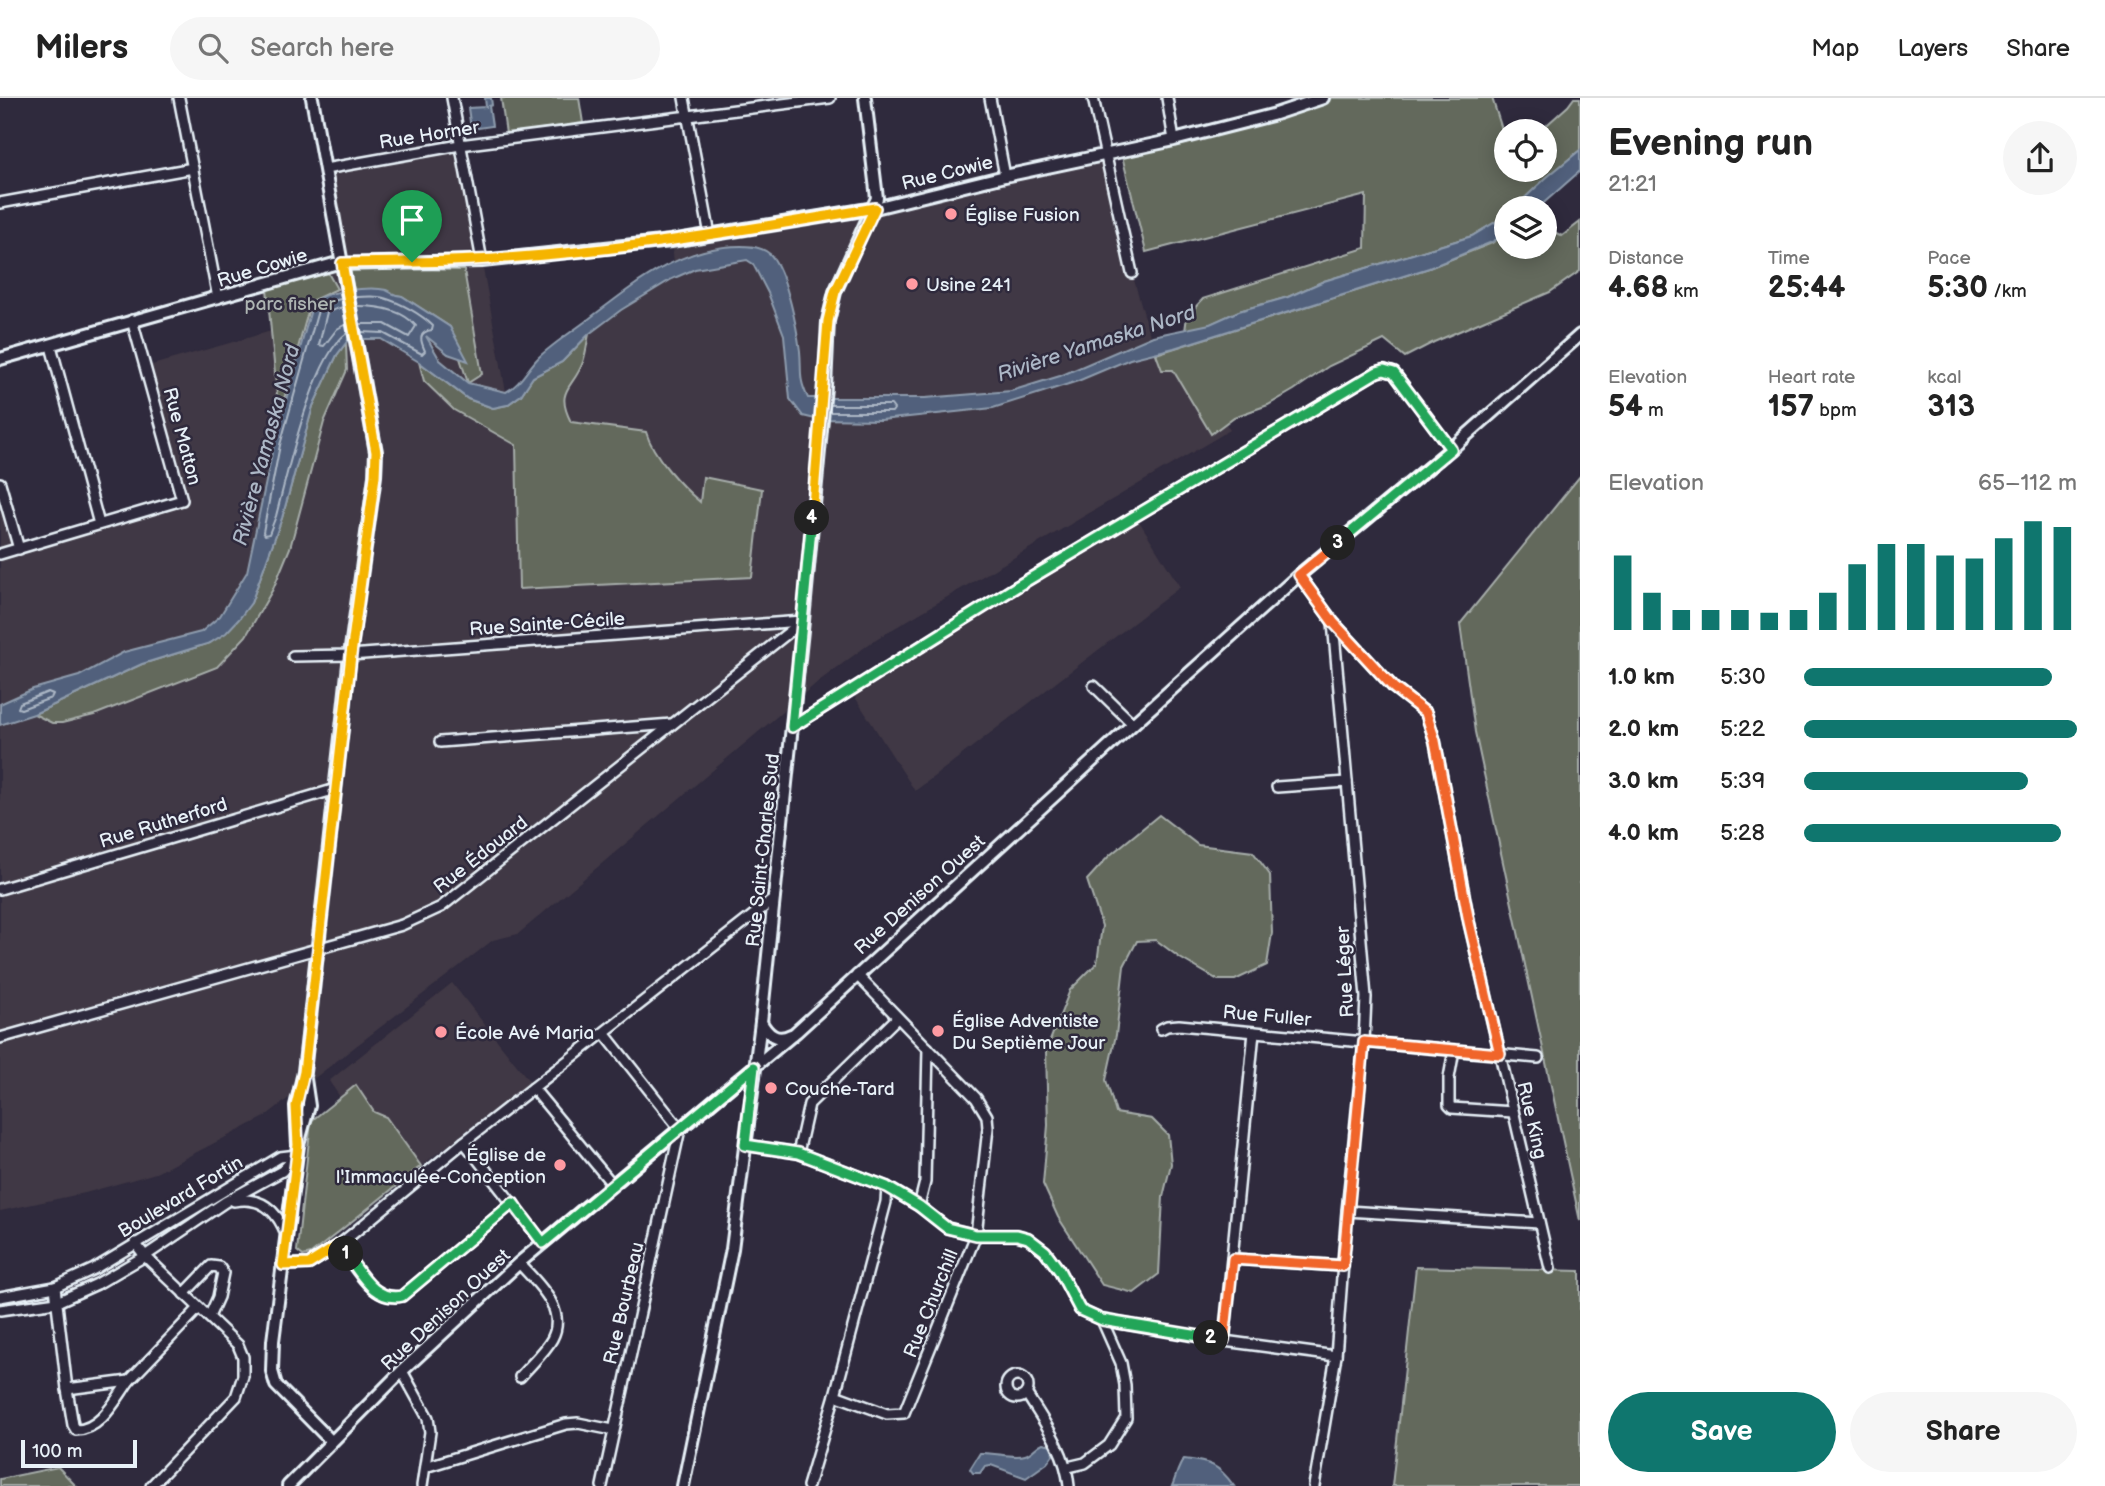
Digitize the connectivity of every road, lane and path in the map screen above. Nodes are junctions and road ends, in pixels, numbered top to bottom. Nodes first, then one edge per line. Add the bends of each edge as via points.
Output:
1 (179, 98) edge
2 (312, 98) edge
3 (452, 98) edge
4 (684, 98) edge
5 (830, 98) edge
6 (865, 98) edge
7 (990, 98) edge
8 (1093, 98) edge
9 (1167, 98) edge
10 (1322, 98) edge
11 (1300, 102) edge
12 (687, 115) junction
13 (1174, 140) junction
14 (460, 145) junction
15 (1105, 155) junction
16 (192, 168) junction
17 (325, 169) junction
18 (1005, 176) junction
19 (0, 203) edge
20 (875, 208) junction
21 (710, 235) junction
22 (482, 261) junction
23 (343, 267) junction
24 (1132, 273) dead end
25 (218, 298) junction
26 (132, 320) junction
27 (1580, 335) edge
28 (51, 346) junction
29 (0, 359) edge
30 (1451, 449) junction
31 (0, 483) edge
32 (99, 524) junction
33 (19, 549) junction
34 (0, 554) edge
35 (1299, 575) junction
36 (803, 621) junction
37 (1333, 622) junction
38 (351, 655) junction
39 (293, 656) dead end
40 (1094, 686) dead end
41 (673, 724) junction
42 (1133, 724) junction
43 (792, 727) junction
44 (440, 742) dead end
45 (1347, 782) junction
46 (1277, 787) dead end
47 (336, 789) junction
48 (0, 889) edge
49 (774, 899) junction
50 (319, 947) junction
51 (857, 975) junction
52 (897, 1018) junction
53 (761, 1022) junction
54 (1161, 1029) dead end
55 (796, 1032) junction
56 (1254, 1032) junction
57 (604, 1033) junction
58 (0, 1038) edge
59 (1364, 1042) junction
60 (928, 1048) junction
61 (1454, 1050) junction
62 (1500, 1054) junction
63 (1538, 1058) dead end
64 (754, 1067) junction
65 (533, 1088) junction
66 (1513, 1112) junction
67 (680, 1129) junction
68 (464, 1142) junction
69 (745, 1145) junction
70 (297, 1150) junction
71 (798, 1153) junction
72 (612, 1185) junction
73 (887, 1187) junction
74 (225, 1202) junction
75 (513, 1203) junction
76 (919, 1206) junction
77 (1347, 1211) junction
78 (1539, 1223) junction
79 (976, 1235) junction
80 (286, 1236) junction
81 (135, 1243) junction
82 (543, 1243) junction
83 (339, 1245) junction
84 (145, 1256) junction
85 (1233, 1259) junction
86 (519, 1263) junction
87 (283, 1265) junction
88 (1343, 1266) junction
89 (1550, 1268) dead end
90 (55, 1287) junction
91 (184, 1294) junction
92 (0, 1297) edge
93 (57, 1302) junction
94 (200, 1308) junction
95 (0, 1310) edge
96 (209, 1317) junction
97 (1102, 1320) junction
98 (1224, 1340) junction
99 (1336, 1356) junction
100 (402, 1371) junction
101 (520, 1377) dead end
102 (129, 1381) junction
103 (67, 1390) junction
104 (1026, 1393) dead end
105 (835, 1395) junction
106 (613, 1430) junction
107 (331, 1441) junction
108 (425, 1467) junction
109 (1068, 1467) junction
110 (151, 1486) edge
111 (288, 1486) edge
112 (422, 1486) edge
113 (602, 1486) edge
114 (683, 1486) edge
115 (808, 1486) edge
116 (1069, 1486) edge
117 (1314, 1486) edge

1 - 16 street
2 - 17 street
3 - 14 street
4 - 12 street
5 - 12 street, Rue Horner
6 - 20 street, Rue Saint-Charles Sud
7 - 18 street
8 - 15 street
9 - 13 street
10 - 11 street, Rue Cowie
11 - 13 street, Rue Cowie
12 - 14 street, Rue Horner
12 - 21 street
13 - 15 street, Rue Cowie
14 - 17 street, Rue Horner
14 - 22 street
15 - 18 street, Rue Cowie
15 - 24 street
16 - 19 street
16 - 25 street
17 - 23 street
18 - 20 street, Rue Cowie
20 - 21 street, Rue Cowie
20 - 36 street, Rue Saint-Charles Sud via 835,292 828,321
21 - 22 street, Rue Cowie
22 - 23 street, Rue Cowie
23 - 25 street, Rue Cowie via 323,267
23 - 38 street via 376,452
25 - 26 street, Rue Cowie
26 - 28 street, Rue Cowie
26 - 32 street, Rue Matton via 182,500
27 - 30 street, Rue Denison Ouest
28 - 29 street, Rue Cowie
28 - 32 street
30 - 35 street, Rue Denison Ouest
30 - 43 street via 1394,373 1377,372
31 - 33 street
32 - 33 street, Rue Matton
33 - 34 street, Rue Matton
35 - 37 street, Rue King
35 - 42 street, Rue Denison Ouest
36 - 38 street, Rue Sainte-Cécile
36 - 41 street, Rue Édouard
36 - 43 street, Rue Saint-Charles Sud
37 - 45 street, Rue Léger
37 - 62 street, Rue King via 1394,688 1426,713
38 - 39 street, Rue Sainte-Cécile
38 - 47 street
40 - 42 street
41 - 44 street
41 - 50 street, Rue Édouard via 440,907 402,925
42 - 51 street, Rue Denison Ouest
43 - 49 street, Rue Saint-Charles Sud
45 - 46 street
45 - 59 street, Rue Léger via 1366,997
47 - 48 street, Rue Rutherford
47 - 50 street
49 - 53 street, Rue Saint-Charles Sud
49 - 57 street
50 - 58 street, Rue Édouard
50 - 70 street via 296,1106
51 - 52 street, Rue Churchill
51 - 55 street, Rue Denison Ouest
52 - 60 street, Rue Churchill
52 - 71 street via 809,1104
53 - 55 street via 775,1038
53 - 64 street, Rue Saint-Charles Sud
54 - 56 street, Rue Fuller via 1179,1025
55 - 64 street, Rue Denison Ouest
56 - 59 street, Rue Fuller
56 - 85 street
57 - 65 street
57 - 67 street
59 - 61 street, Rue Fuller
59 - 77 street, Rue Léger
60 - 76 street via 925,1182
60 - 79 street, Rue Churchill via 976,1098 986,1116
61 - 62 street, Rue Fuller
61 - 66 street via 1449,1105
62 - 63 street, Rue Fuller
62 - 66 street, Rue King
64 - 67 street, Rue Denison Ouest
64 - 69 street, Rue Saint-Charles Sud
65 - 68 street
65 - 72 street
66 - 78 street, Rue King
67 - 72 street, Rue Denison Ouest
67 - 106 street, Rue Bourbeau
68 - 75 street
68 - 83 street
69 - 71 street
69 - 114 street, Rue Saint-Charles Sud via 732,1249
70 - 74 street, Boulevard Fortin via 282,1171
70 - 80 street
70 - 81 street, Boulevard Fortin
71 - 73 street
72 - 82 street, Rue Denison Ouest
73 - 76 street
73 - 105 street
74 - 80 street, Boulevard Fortin via 259,1201 281,1220
74 - 84 street, Boulevard Fortin
75 - 82 street
75 - 83 street via 394,1298 372,1289
76 - 79 street via 947,1228
77 - 78 street
77 - 88 street, Rue Léger
78 - 89 street, Rue King
79 - 97 street via 1028,1238 1059,1270 1080,1310
79 - 105 street, Rue Churchill via 904,1413 887,1414
80 - 87 street
81 - 84 street
81 - 90 street, Boulevard Fortin
82 - 86 street, Rue Denison Ouest
83 - 87 street via 309,1264
84 - 91 street
84 - 93 street, Boulevard Fortin
85 - 88 street
85 - 98 street
86 - 100 street, Rue Denison Ouest
86 - 101 street via 549,1297 557,1321 552,1338
87 - 107 street via 272,1371 276,1385
88 - 99 street, Rue Léger
90 - 92 street, Boulevard Fortin
90 - 93 street
91 - 94 street
91 - 96 street via 211,1266 219,1266 223,1273
93 - 95 street, Boulevard Fortin
93 - 103 street
94 - 96 street
94 - 102 street
96 - 110 street via 238,1345 243,1357 236,1397
97 - 98 street
97 - 109 street via 1121,1363 1126,1418 1109,1445 1085,1463
98 - 99 street
99 - 117 street, Rue Léger
100 - 107 street, Rue Denison Ouest
100 - 108 street via 428,1418
102 - 103 street
102 - 103 street via 101,1420 83,1430 73,1425
104 - 109 street
105 - 115 street
106 - 108 street via 566,1424
106 - 113 street, Rue Bourbeau
107 - 111 street, Rue Denison Ouest
108 - 112 street
109 - 116 street

